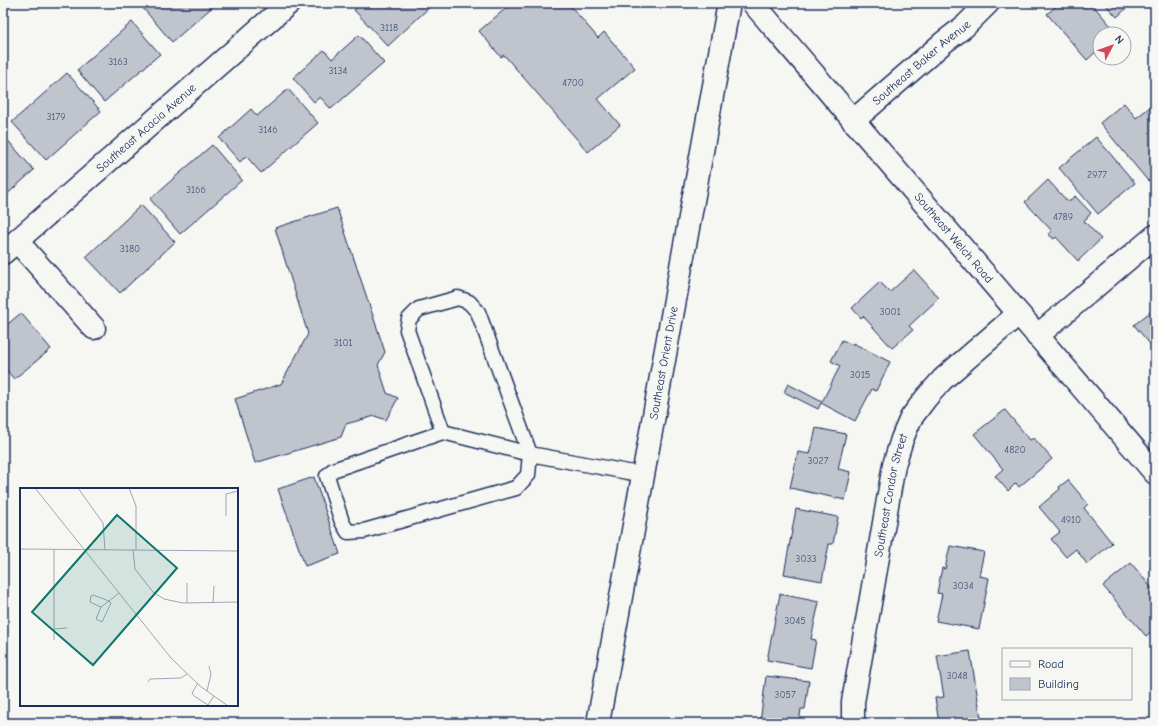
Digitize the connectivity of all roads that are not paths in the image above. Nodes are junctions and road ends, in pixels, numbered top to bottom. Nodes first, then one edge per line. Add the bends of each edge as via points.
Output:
1 (289, 3) edge
2 (729, 3) edge
3 (752, 3) edge
4 (988, 3) edge
5 (853, 121) junction
6 (1155, 236) edge
7 (10, 247) edge
8 (1018, 314) junction
9 (94, 328) dead end
10 (1037, 336) junction
11 (443, 432) junction
12 (530, 454) junction
13 (1155, 473) edge
14 (644, 475) junction
15 (598, 723) edge
16 (852, 723) edge

1 - 7 street, Southeast Acacia Avenue
2 - 14 street, Southeast Orient Drive
3 - 5 street, Southeast Welch Road
4 - 5 street, Southeast Baker Avenue via 965,26
5 - 8 street, Southeast Welch Road
6 - 10 street
7 - 9 street
8 - 10 street, Southeast Welch Road
8 - 16 street, Southeast Condor Street via 943,379 911,418 902,439 894,465 855,686
10 - 13 street, Southeast Welch Road
11 - 12 lane
11 - 12 lane via 407,330 408,319 419,309 458,298 468,302 478,312
11 - 12 lane via 333,470 327,476 342,522 348,532 364,531 516,488 528,475
12 - 14 lane
14 - 15 street, Southeast Orient Drive

